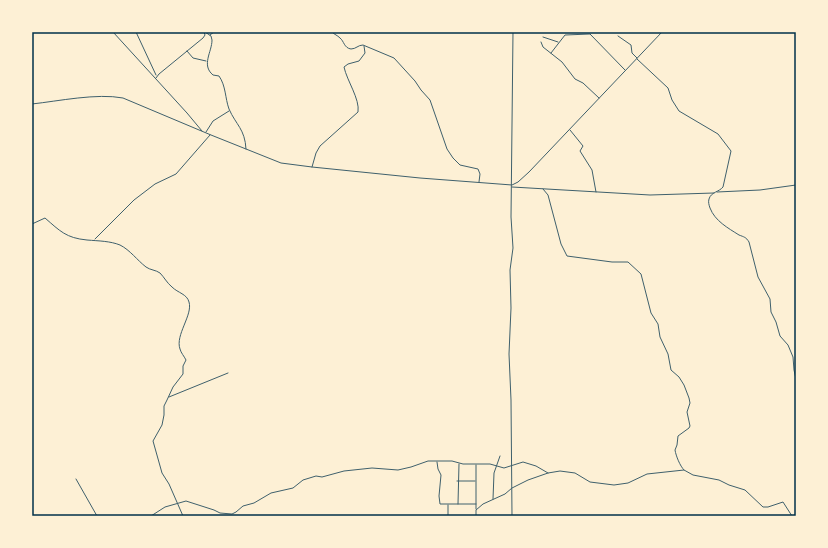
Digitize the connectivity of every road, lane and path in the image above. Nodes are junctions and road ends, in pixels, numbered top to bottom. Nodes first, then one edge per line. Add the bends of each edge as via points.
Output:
1 (113, 32) edge
2 (136, 32) edge
3 (205, 32) edge
4 (214, 32) edge
5 (332, 32) edge
6 (513, 32) edge
7 (662, 32) edge
8 (210, 35) junction
9 (618, 36) dead end
10 (544, 38) dead end
11 (541, 42) dead end
12 (559, 42) junction
13 (363, 46) junction
14 (187, 51) junction
15 (551, 53) junction
16 (637, 59) junction
17 (207, 60) junction
18 (204, 61) junction
19 (207, 65) junction
20 (626, 71) junction
21 (157, 76) junction
22 (156, 78) junction
23 (599, 98) junction
24 (32, 104) edge
25 (230, 110) junction
26 (569, 130) junction
27 (202, 131) junction
28 (205, 132) junction
29 (211, 135) junction
30 (246, 149) junction
31 (312, 167) junction
32 (479, 183) junction
33 (796, 185) edge
34 (512, 186) junction
35 (543, 189) junction
36 (596, 192) junction
37 (714, 193) junction
38 (32, 224) edge
39 (94, 240) junction
40 (228, 373) dead end
41 (796, 379) edge
42 (168, 397) junction
43 (500, 456) dead end
44 (437, 461) junction
45 (459, 463) junction
46 (476, 464) junction
47 (512, 465) junction
48 (496, 466) junction
49 (684, 470) junction
50 (548, 473) junction
51 (76, 480) dead end
52 (457, 481) junction
53 (476, 481) junction
54 (512, 488) junction
55 (493, 500) junction
56 (177, 502) junction
57 (458, 504) junction
58 (476, 504) junction
59 (448, 505) junction
60 (476, 510) junction
61 (97, 516) edge
62 (152, 516) edge
63 (182, 516) edge
64 (448, 516) edge
65 (476, 516) edge
66 (512, 516) edge
67 (792, 516) edge

1 - 22 street
2 - 21 street
3 - 8 street
3 - 14 street via 204,36
4 - 8 street
5 - 13 street via 349,48
6 - 34 street
7 - 16 street
8 - 17 street via 212,43
9 - 16 street via 631,45
10 - 12 street
11 - 15 street
12 - 15 street
12 - 20 street via 566,34 590,34
13 - 31 street via 365,53 359,61 344,67 357,102 358,112 320,146
13 - 32 street via 394,58 415,81 431,101 449,153 460,165 479,170
14 - 18 street via 193,58
14 - 21 street
15 - 23 street via 564,64 575,79 583,82
16 - 20 street
16 - 37 street via 668,88 679,111 715,132 730,148 722,187
17 - 18 street
17 - 19 street
18 - 19 street
19 - 25 street via 211,74 220,77
20 - 23 street
21 - 22 street
22 - 27 street
23 - 26 street
24 - 27 street via 117,97
25 - 28 street via 213,121
25 - 30 street via 244,133
26 - 34 street via 530,172
26 - 36 street via 583,146 580,151 592,170
27 - 28 street
28 - 29 street
29 - 30 street
29 - 39 street via 176,174 155,184 134,200
30 - 31 street via 281,163
31 - 32 street
32 - 34 street
33 - 37 street
34 - 35 street
34 - 47 street via 509,354
35 - 36 street
35 - 49 street via 548,195 561,244 567,256 628,262 641,274 651,313 658,324 671,370 684,385 690,401 687,412 690,426 678,436 674,450
36 - 37 street via 650,195
37 - 41 street via 708,201 714,216 749,242 758,277 770,299 771,312 780,336 788,345 793,357
38 - 39 street via 45,218 54,228 69,236
39 - 42 street via 124,247 146,268 160,273 171,287 184,294 189,301 190,307 180,340 180,349 186,360 183,374
40 - 42 street
42 - 56 street via 164,406 162,425 153,442 162,473
43 - 48 street
44 - 45 street
44 - 56 street via 400,469 372,468 307,478 293,488 271,493 232,514 220,513 188,501
44 - 59 street via 441,475 440,503
45 - 46 street
45 - 52 street
46 - 48 street via 487,463
46 - 53 street
47 - 48 street via 504,468
47 - 50 street via 524,462
47 - 54 street
48 - 55 street
49 - 50 street via 647,474 628,483 614,485 590,482 575,473
49 - 67 street via 745,490 763,507 783,502
50 - 54 street
51 - 61 street
52 - 53 street
52 - 57 street
53 - 58 street
54 - 55 street
54 - 66 street
55 - 60 street
56 - 62 street via 165,506
56 - 63 street
57 - 58 street
57 - 59 street
58 - 60 street
59 - 64 street
60 - 65 street

